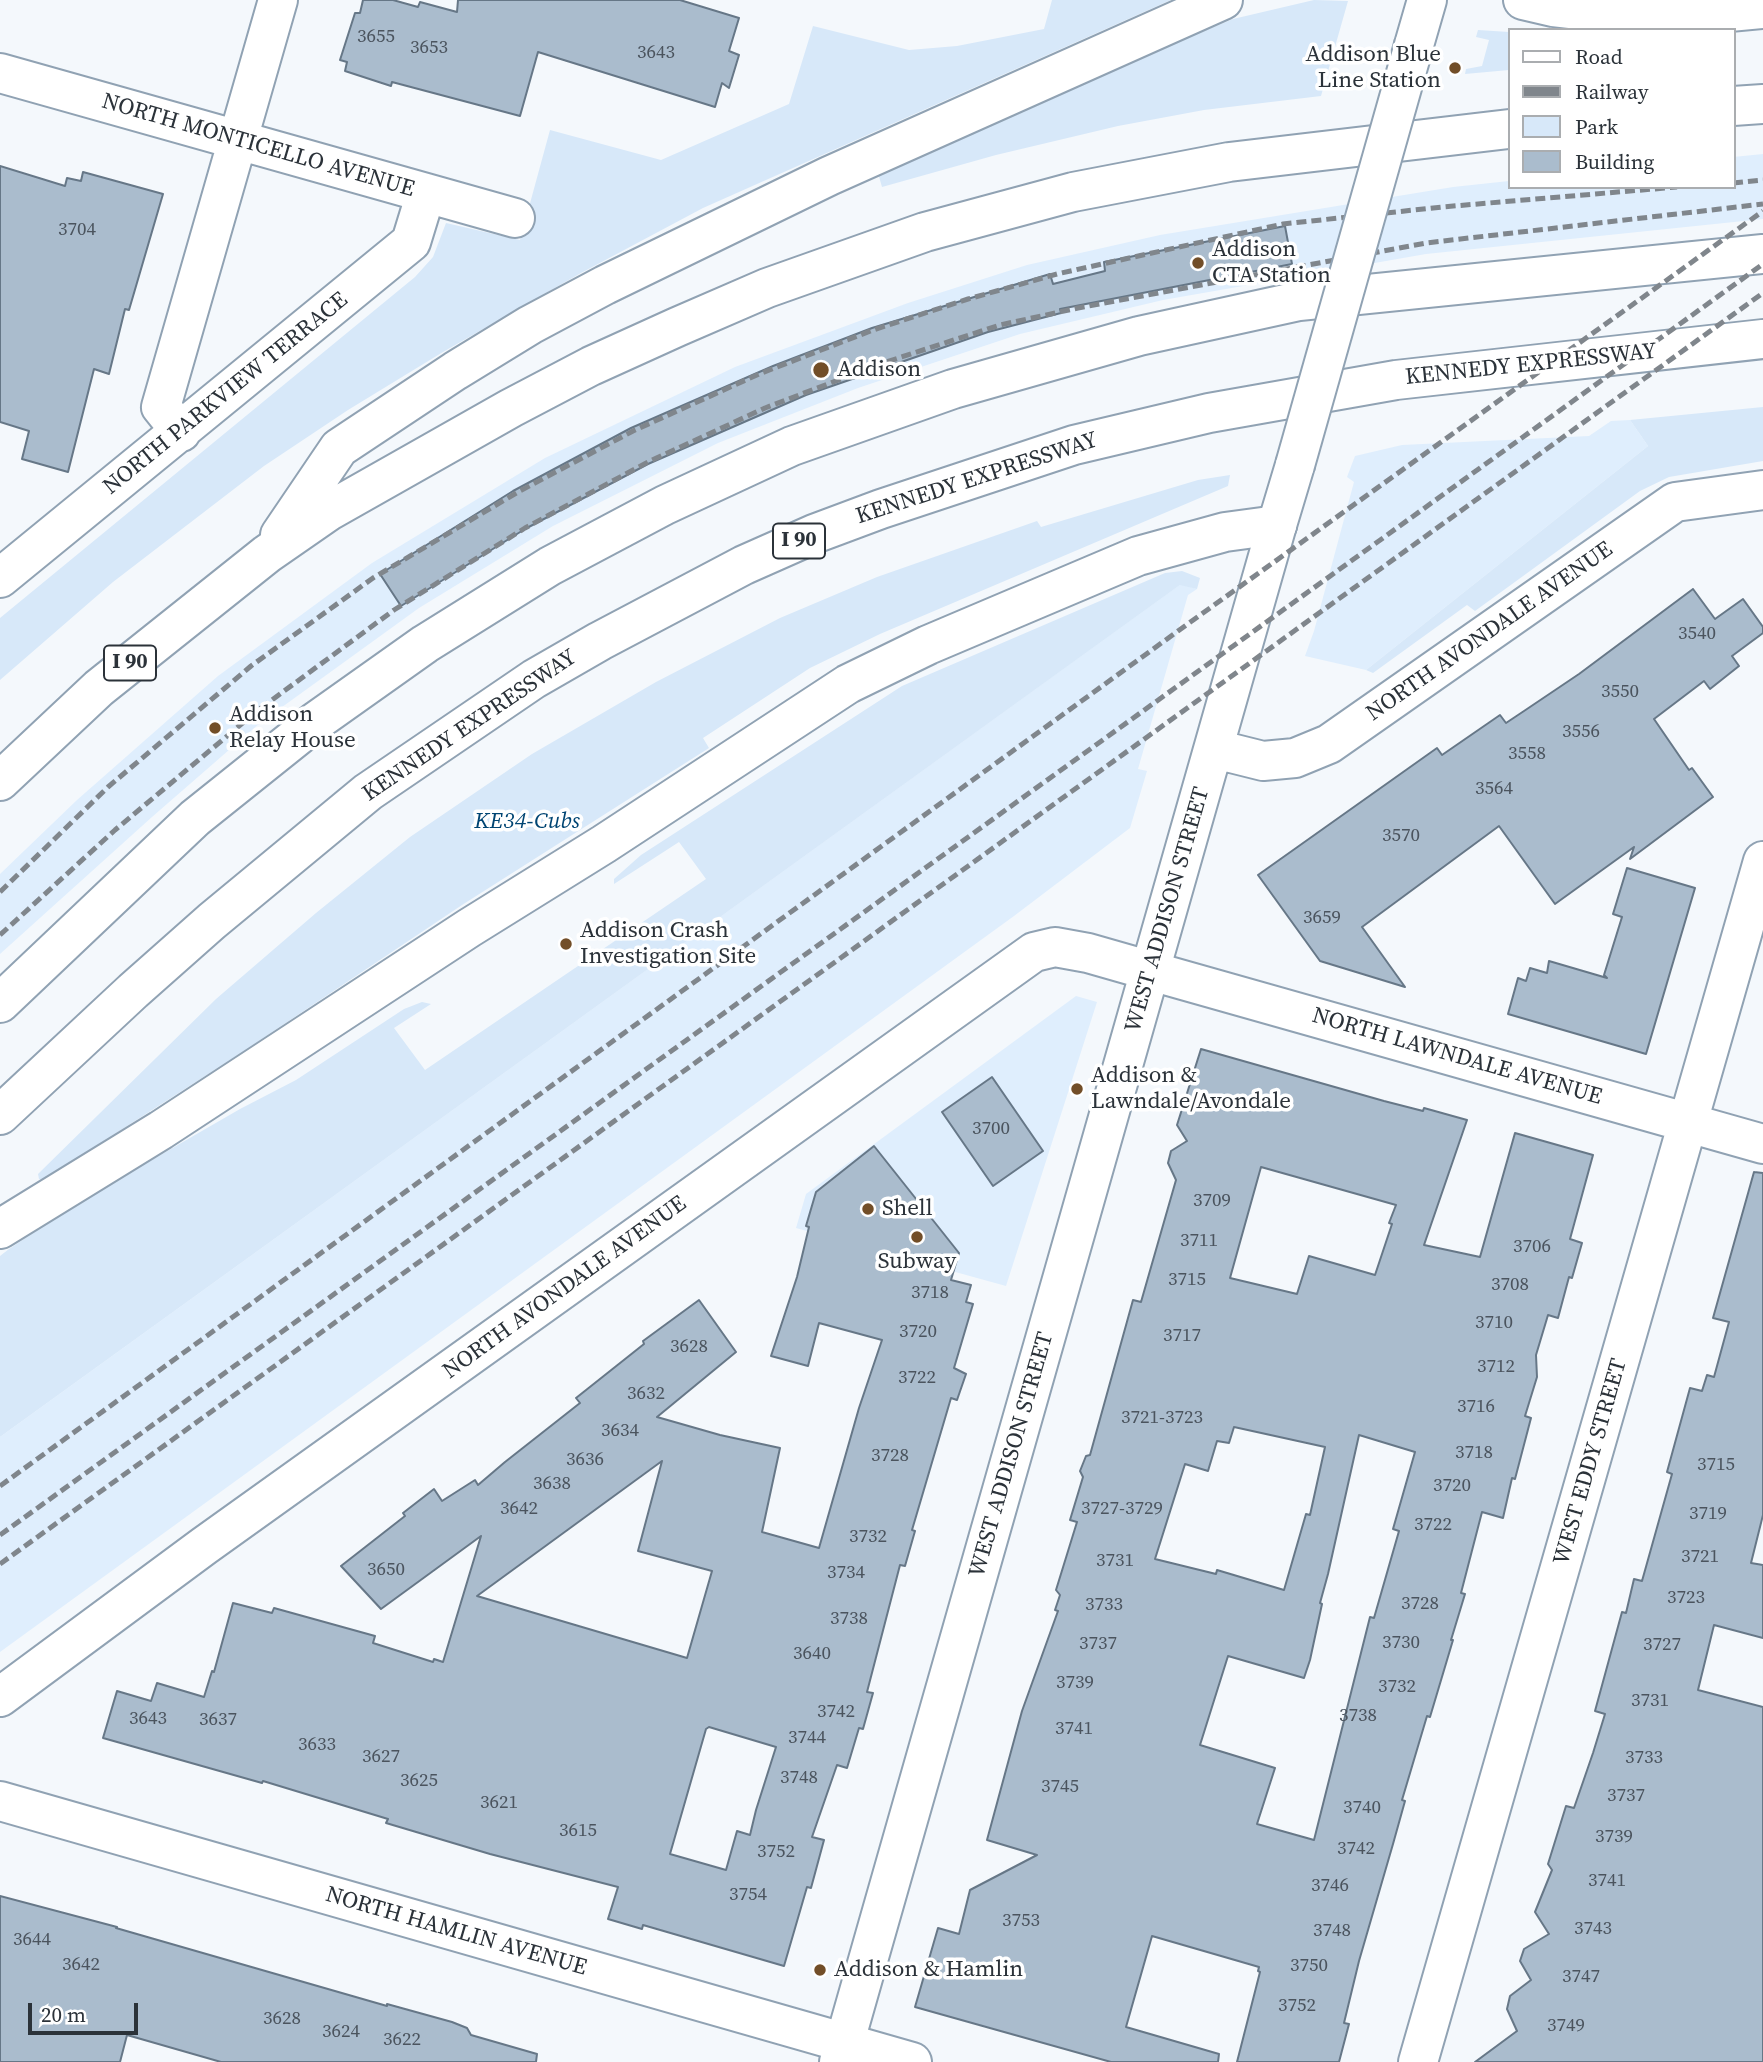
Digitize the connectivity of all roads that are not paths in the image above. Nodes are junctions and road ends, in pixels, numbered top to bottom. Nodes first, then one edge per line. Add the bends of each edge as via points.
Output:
1 (278, 0) edge
2 (1223, 0) edge
3 (1427, 0) edge
4 (1523, 0) edge
5 (1763, 9) edge
6 (0, 73) edge
7 (1763, 104) edge
8 (1735, 107) edge
9 (1508, 129) edge
10 (238, 141) junction
11 (426, 193) junction
12 (515, 218) dead end
13 (1763, 254) edge
14 (1763, 339) edge
15 (181, 432) junction
16 (1763, 489) edge
17 (1277, 525) junction
18 (267, 554) junction
19 (0, 578) edge
20 (1214, 749) junction
21 (0, 781) edge
22 (1763, 862) edge
23 (1150, 971) junction
24 (0, 1003) edge
25 (0, 1115) edge
26 (1689, 1123) junction
27 (1763, 1144) edge
28 (0, 1229) edge
29 (0, 1697) edge
30 (0, 1801) edge
31 (842, 2052) edge
32 (912, 2062) edge
33 (1418, 2062) edge

1 - 10 main road
2 - 18 main road via 829,176 530,325 339,447
3 - 17 main road, WEST ADDISON STREET, bridge
4 - 5 main road via 1606,13 1708,14
6 - 10 main road, NORTH MONTICELLO AVENUE
7 - 8 main road
9 - 18 main road, I 90 via 1229,162 1073,192 925,232 767,288 591,366 411,464
10 - 11 main road, NORTH MONTICELLO AVENUE
10 - 15 main road via 162,407
11 - 12 main road, NORTH MONTICELLO AVENUE
11 - 15 main road, NORTH PARKVIEW TERRACE via 411,242
13 - 24 main road via 1298,301 1139,336 953,388 792,446 665,505 550,566 425,644 315,722 195,818
14 - 25 main road, KENNEDY EXPRESSWAY / I 90 via 1395,380 1209,413 1074,445 881,509 779,550 534,679 368,792 153,973
15 - 19 main road, NORTH PARKVIEW TERRACE
16 - 20 main road, NORTH AVONDALE AVENUE via 1675,502 1329,744 1294,758 1263,761
17 - 20 main road, WEST ADDISON STREET
17 - 28 main road via 1225,532 1138,556 848,684 161,1130
18 - 21 main road, I 90 via 99,688
20 - 23 main road, WEST ADDISON STREET
22 - 26 main road, WEST EDDY STREET
23 - 26 main road, NORTH LAWNDALE AVENUE
23 - 29 main road, NORTH AVONDALE AVENUE via 1055,947 1034,952
23 - 31 main road, WEST ADDISON STREET
26 - 27 main road, NORTH LAWNDALE AVENUE
26 - 33 main road, WEST EDDY STREET
30 - 31 main road, NORTH HAMLIN AVENUE
31 - 32 main road, NORTH HAMLIN AVENUE

